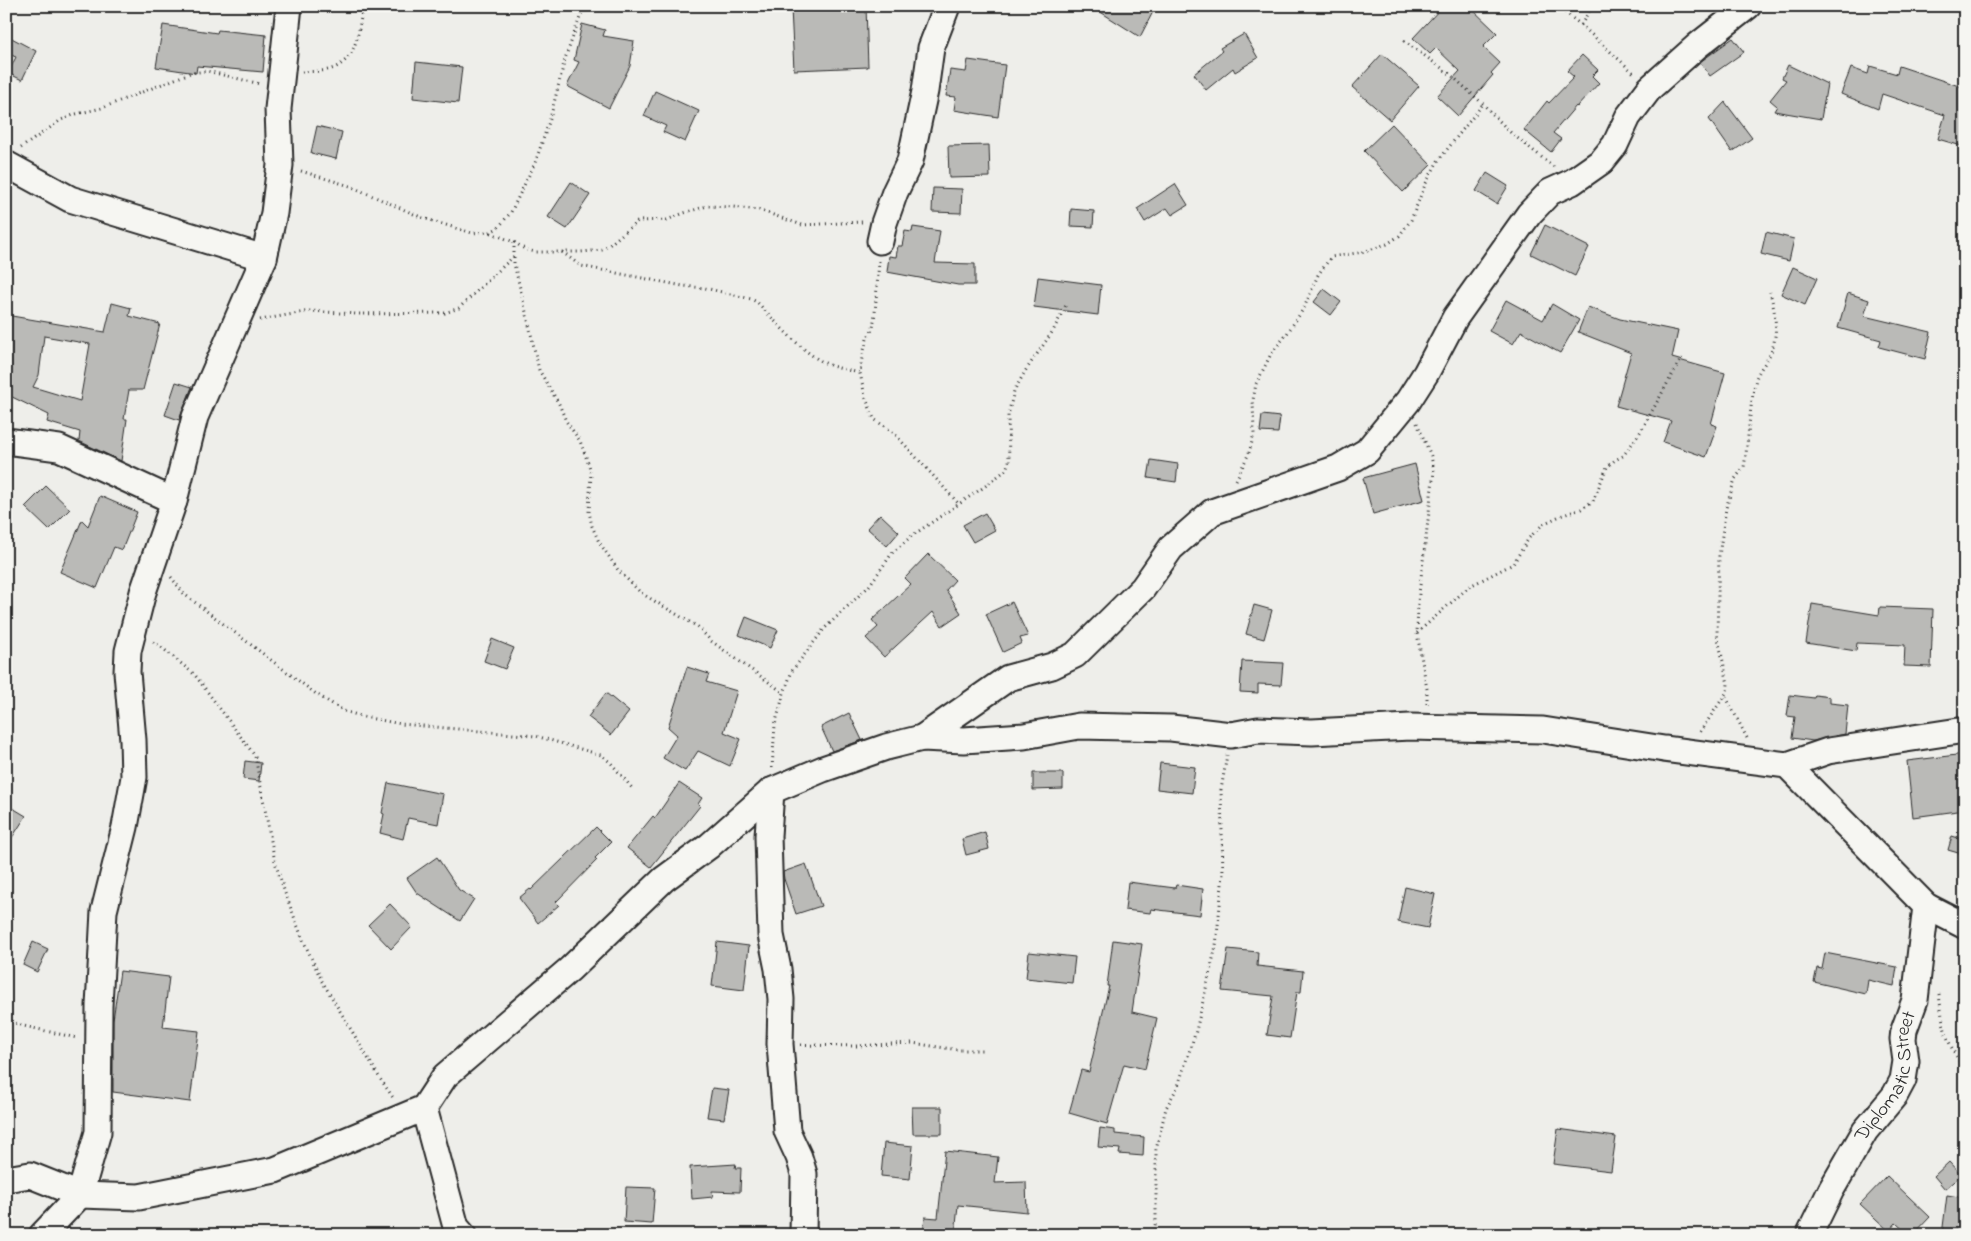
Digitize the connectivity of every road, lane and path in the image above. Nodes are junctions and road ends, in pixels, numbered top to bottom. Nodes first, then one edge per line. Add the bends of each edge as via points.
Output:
1 (289, 6) edge
2 (365, 6) edge
3 (584, 6) edge
4 (947, 6) edge
5 (1557, 6) edge
6 (1592, 6) edge
7 (1748, 6) edge
8 (1582, 25) junction
9 (1404, 41) dead end
10 (281, 82) junction
11 (1650, 88) junction
12 (1483, 104) junction
13 (13, 157) edge
14 (280, 165) junction
15 (1572, 182) junction
16 (490, 232) junction
17 (882, 232) junction
18 (514, 242) junction
19 (562, 252) junction
20 (514, 256) junction
21 (264, 258) junction
22 (1770, 292) dead end
23 (1068, 303) dead end
24 (235, 325) junction
25 (1682, 358) dead end
26 (860, 373) junction
27 (1408, 401) junction
28 (6, 441) edge
29 (1233, 484) dead end
30 (174, 501) junction
31 (959, 504) junction
32 (155, 556) junction
33 (133, 632) junction
34 (1417, 633) junction
35 (784, 693) junction
36 (1725, 696) junction
37 (1426, 728) junction
38 (1965, 730) edge
39 (1231, 735) junction
40 (922, 738) junction
41 (1685, 752) junction
42 (1761, 762) junction
43 (1787, 765) junction
44 (632, 788) dead end
45 (771, 791) junction
46 (1926, 906) junction
47 (1965, 926) edge
48 (1920, 958) junction
49 (6, 1020) edge
50 (780, 1044) junction
51 (99, 1045) junction
52 (982, 1050) dead end
53 (1965, 1069) edge
54 (415, 1112) junction
55 (6, 1179) edge
56 (80, 1195) junction
57 (42, 1235) edge
58 (463, 1235) edge
59 (803, 1235) edge
60 (1153, 1235) edge
61 (1809, 1235) edge

1 - 10 street
2 - 10 path via 354,49 342,63 332,69
3 - 16 path via 535,163 511,212 498,228
4 - 17 street via 931,48 910,161
5 - 8 path
6 - 8 path
7 - 11 street
8 - 11 path
9 - 12 path via 1450,74
10 - 13 path via 207,71 190,73 102,108 61,120
10 - 14 street via 278,109
11 - 15 street via 1602,161
12 - 15 path via 1511,133
12 - 29 path via 1438,161 1411,220 1399,236 1363,252 1331,258 1318,275 1304,308 1271,354 1256,384 1254,434 1249,453
13 - 21 street via 70,199
14 - 16 path via 350,186 423,218 472,232
14 - 21 street
15 - 27 street via 1550,192 1529,214 1455,318
16 - 18 path
17 - 19 path via 802,225 759,210 707,206 667,220 638,221 603,250
17 - 26 path via 875,313
18 - 19 path via 526,250
18 - 20 path
19 - 26 path via 580,266 751,299 822,361
20 - 24 path via 459,308 445,313 310,311
20 - 35 path via 538,370 580,441 589,465 589,512 599,542 618,570 641,593 698,627 711,641
21 - 24 street
22 - 36 path via 1776,331 1770,354 1756,380 1744,467 1735,478 1726,508 1719,556 1717,634 1728,684
23 - 31 path via 1014,391 1008,414 1009,461 1006,470
24 - 30 street via 195,417
25 - 34 path via 1641,431 1623,456 1607,467 1592,502 1543,524 1529,538 1513,564 1470,586
26 - 31 path via 874,419 894,434
27 - 34 path via 1434,471
27 - 40 street via 1367,451 1338,468 1212,512 1171,548 1143,588 1075,655 1052,666 1008,678
28 - 30 street via 59,448
30 - 32 street
31 - 35 path via 892,552 869,586 824,629 792,671
32 - 33 street
32 - 44 path via 184,594 316,694 344,711 401,724 536,736 601,755
33 - 51 street via 127,672 134,777 104,911
33 - 54 path via 160,646 195,675 255,756 275,862 303,940 343,1019 381,1080
34 - 37 path via 1428,689
35 - 45 path via 775,725
36 - 41 path
36 - 42 path
37 - 39 street via 1312,732 1258,730
37 - 41 street via 1543,730
38 - 43 street via 1828,751
39 - 40 street via 1171,728 1079,726 1024,736 964,740
39 - 60 path via 1221,790 1223,874 1216,946 1196,1031 1178,1086 1166,1108 1156,1150 1156,1221
40 - 45 street via 823,769
41 - 42 street
42 - 43 street
43 - 46 street
45 - 50 street via 769,908 781,999
45 - 54 street via 709,846 664,879 570,970 445,1076
46 - 47 street
46 - 48 street, Diplomatic Street
48 - 53 path via 1940,994 1948,1043
48 - 61 street, Diplomatic Street via 1916,1000 1903,1039 1906,1061 1903,1080 1895,1095 1865,1131
49 - 51 path
50 - 52 path via 855,1046 912,1042 959,1050
50 - 59 street via 787,1131 804,1174
51 - 56 street via 98,1132
54 - 56 street via 275,1170 139,1197
54 - 58 street via 456,1227
55 - 56 street via 30,1175
56 - 57 street

